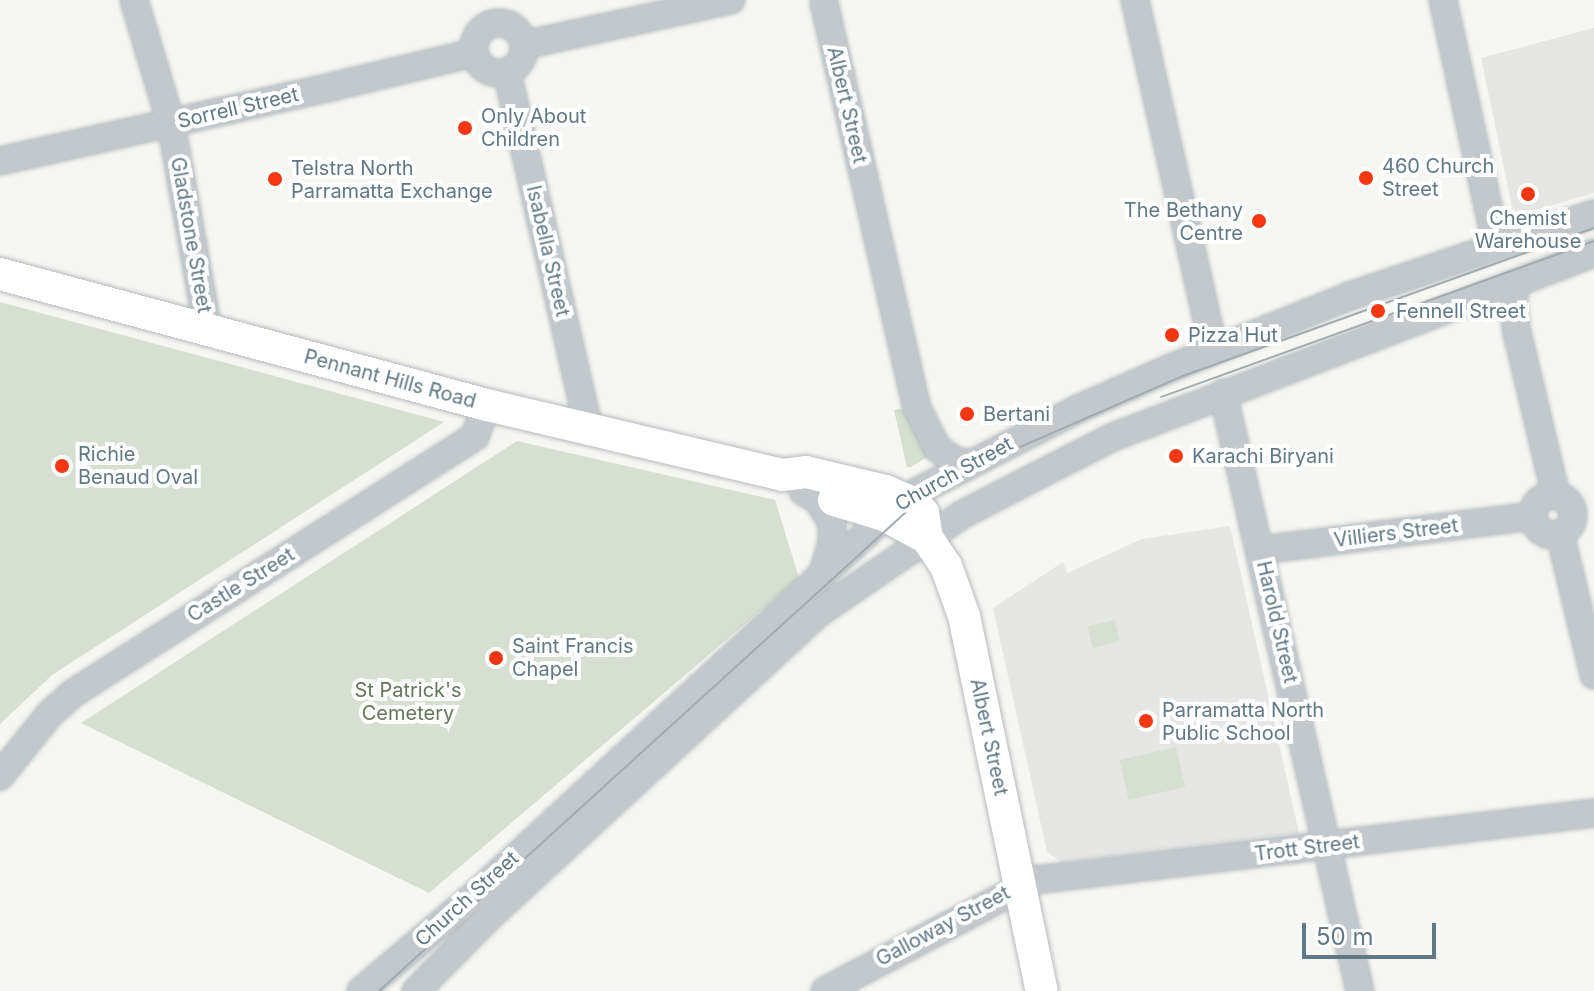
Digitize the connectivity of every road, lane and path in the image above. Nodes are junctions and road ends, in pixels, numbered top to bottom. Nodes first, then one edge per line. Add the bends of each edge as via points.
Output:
1 (134, 0) edge
2 (731, 0) edge
3 (1135, 0) edge
4 (1443, 0) edge
5 (818, 1) edge
6 (501, 12) edge
7 (524, 45) junction
8 (474, 48) junction
9 (507, 72) junction
10 (171, 123) junction
11 (0, 161) edge
12 (1594, 214) edge
13 (1496, 244) junction
14 (1594, 253) edge
15 (0, 274) edge
16 (1517, 284) junction
17 (208, 331) junction
18 (1214, 350) junction
19 (1223, 393) junction
20 (487, 405) junction
21 (589, 430) junction
22 (968, 463) junction
23 (792, 483) junction
24 (894, 506) junction
25 (1571, 514) edge
26 (927, 538) junction
27 (1260, 550) junction
28 (821, 575) junction
29 (1594, 675) edge
30 (0, 776) edge
31 (1594, 813) edge
32 (1327, 845) junction
33 (1020, 885) junction
34 (361, 991) edge
35 (416, 991) edge
36 (825, 991) edge
37 (1042, 991) edge
38 (1360, 991) edge

1 - 10 street, Gladstone Street
2 - 7 street
3 - 18 street
4 - 13 street
5 - 22 street, Albert Street via 911,390 937,448
6 - 7 street
6 - 8 street
7 - 9 street via 517,65
8 - 9 street via 482,66
8 - 10 street, Sorrell Street via 465,55
9 - 21 street, Isabella Street
10 - 11 street, Sorrell Street
10 - 17 street, Gladstone Street
12 - 13 street, Church Street
13 - 18 street, Church Street
14 - 16 street, Church Street
15 - 17 main road, Pennant Hills Road
16 - 19 street, Church Street
16 - 25 street via 1513,309 1521,352
17 - 20 main road, Pennant Hills Road
18 - 22 street, Church Street
19 - 26 street, Church Street via 1113,437 971,509
19 - 27 street, Harold Street
20 - 21 main road, Pennant Hills Road
20 - 30 street, Castle Street via 475,436 72,694
21 - 23 main road, Pennant Hills Road
22 - 24 street, Church Street
23 - 24 main road, Pennant Hills Road via 806,472
23 - 28 street via 818,500 832,523 832,543
24 - 26 main road, Pennant Hills Road
24 - 28 street, Church Street
25 - 27 street, Villiers Street via 1542,532 1533,516
25 - 29 street
26 - 33 main road, Albert Street via 946,566 964,616
26 - 35 street, Church Street via 820,612
27 - 32 street, Harold Street
28 - 34 street, Church Street via 477,893
31 - 32 street, Trott Street
32 - 33 street, Trott Street
32 - 38 street, Harold Street
33 - 36 street, Galloway Street
33 - 37 main road, Albert Street

